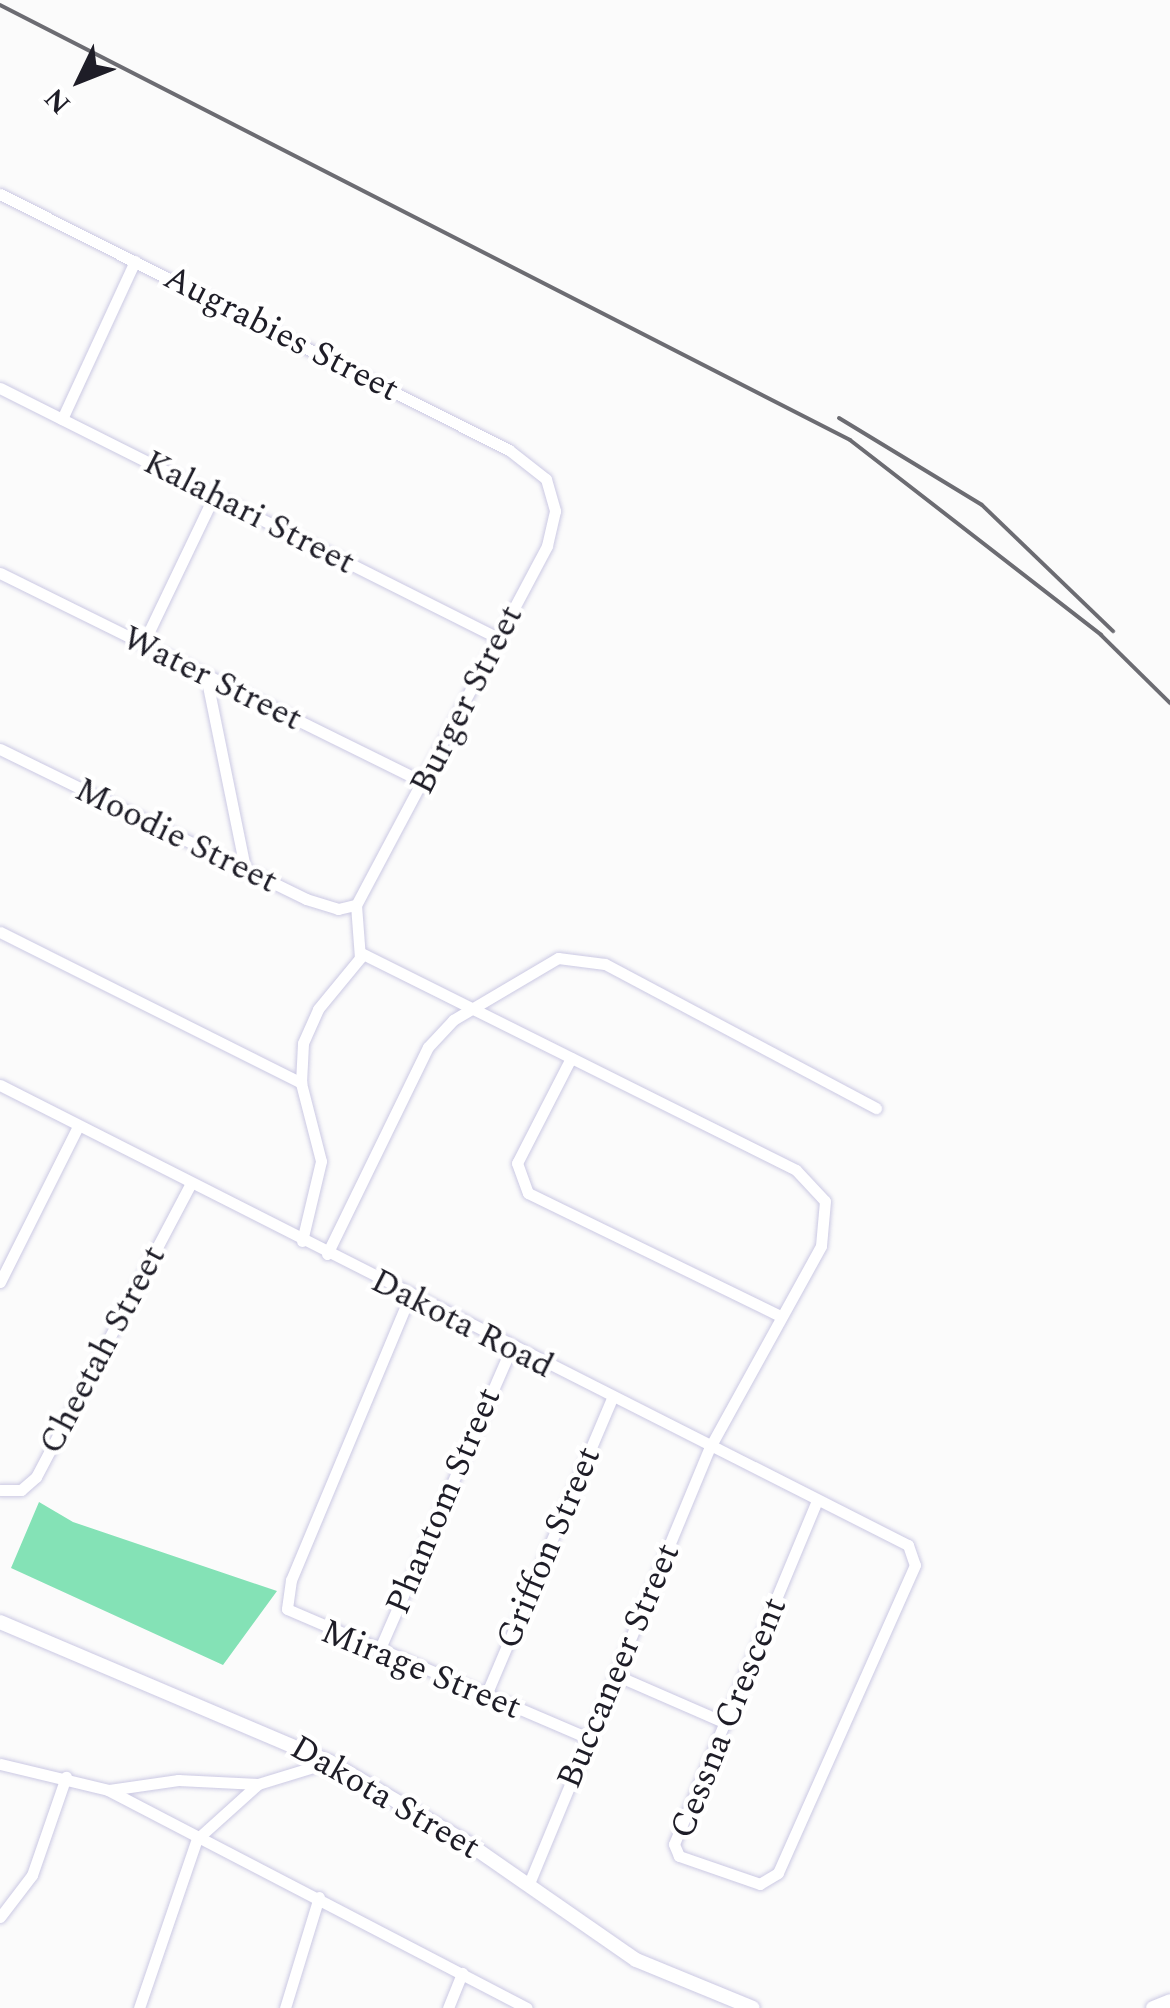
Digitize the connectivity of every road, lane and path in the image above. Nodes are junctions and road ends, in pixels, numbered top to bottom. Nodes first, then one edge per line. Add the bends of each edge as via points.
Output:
1 (0, 194) edge
2 (135, 261) junction
3 (0, 388) edge
4 (62, 419) junction
5 (550, 488) joint
6 (214, 496) junction
7 (0, 573) edge
8 (498, 638) junction
9 (143, 644) junction
10 (206, 676) junction
11 (0, 749) edge
12 (425, 783) junction
13 (246, 872) junction
14 (356, 905) junction
15 (0, 932) edge
16 (361, 953) junction
17 (473, 1014) junction
18 (572, 1058) junction
19 (0, 1084) edge
20 (301, 1084) junction
21 (876, 1108) dead end
22 (78, 1126) junction
23 (190, 1185) junction
24 (302, 1241) junction
25 (327, 1254) junction
26 (0, 1282) edge
27 (409, 1298) junction
28 (780, 1316) junction
29 (510, 1349) junction
30 (611, 1400) junction
31 (709, 1448) junction
32 (0, 1490) edge
33 (818, 1500) junction
34 (915, 1565) joint
35 (0, 1622) edge
36 (378, 1653) junction
37 (620, 1676) junction
38 (486, 1695) junction
39 (726, 1722) junction
40 (591, 1739) junction
41 (330, 1762) junction
42 (0, 1764) edge
43 (66, 1777) junction
44 (258, 1784) junction
45 (108, 1790) junction
46 (197, 1838) junction
47 (529, 1884) junction
48 (319, 1897) junction
49 (0, 1917) edge
50 (462, 1973) junction
51 (1170, 2001) edge
52 (139, 2008) edge
53 (285, 2008) edge
54 (448, 2008) edge
55 (527, 2008) edge
56 (752, 2008) edge
57 (1152, 2008) edge

1 - 2 street, Augrabies Street
2 - 4 street
2 - 5 street, Augrabies Street via 509,450
3 - 4 street, Kalahari Street
4 - 6 street, Kalahari Street
5 - 8 street, Burger Street via 550,539
6 - 8 street, Kalahari Street
6 - 9 street
7 - 9 street, Water Street
8 - 12 street, Burger Street
9 - 10 street, Water Street
10 - 12 street, Water Street
10 - 13 street
11 - 13 street, Moodie Street
12 - 14 street, Burger Street
13 - 14 street, Moodie Street via 328,907
14 - 16 street
15 - 20 street
16 - 17 street, Buccaneer Street
16 - 20 street via 318,1009 304,1044
17 - 18 street, Buccaneer Street
17 - 21 street via 537,967 569,955 590,958
17 - 25 street via 453,1020 428,1047
18 - 28 street, Buccaneer Street via 816,1184 828,1218 821,1246
18 - 28 street via 518,1163 528,1193
19 - 22 street, Dakota Road
20 - 24 street via 320,1161
22 - 23 street, Dakota Road
22 - 26 street
23 - 24 street, Dakota Road
23 - 32 street, Cheetah Street via 36,1477 21,1490
24 - 25 street, Dakota Road
25 - 27 street, Dakota Road
27 - 29 street, Dakota Road
27 - 36 street, Mirage Street via 286,1598 293,1617
28 - 31 street, Buccaneer Street
29 - 30 street, Dakota Road
29 - 36 street, Phantom Street
30 - 31 street, Dakota Road
30 - 38 street, Griffon Street
31 - 33 street, Dakota Road
31 - 37 street, Buccaneer Street
33 - 34 street, Dakota Road via 901,1539
33 - 39 street, Cessna Crescent
34 - 39 street, Cessna Crescent via 771,1882 742,1881 674,1850
35 - 41 street, Dakota Street
36 - 38 street, Mirage Street
37 - 39 street
37 - 40 street, Buccaneer Street
38 - 40 street, Mirage Street
40 - 47 street, Buccaneer Street
41 - 44 street
41 - 47 street, Dakota Street
42 - 43 street
43 - 45 street
43 - 49 street via 32,1875
44 - 45 street via 178,1780
44 - 46 street
45 - 46 street
46 - 48 street
46 - 52 street
47 - 56 street, Dakota Street via 636,1960
48 - 50 street
48 - 53 street
50 - 54 street
50 - 55 street
51 - 57 street

